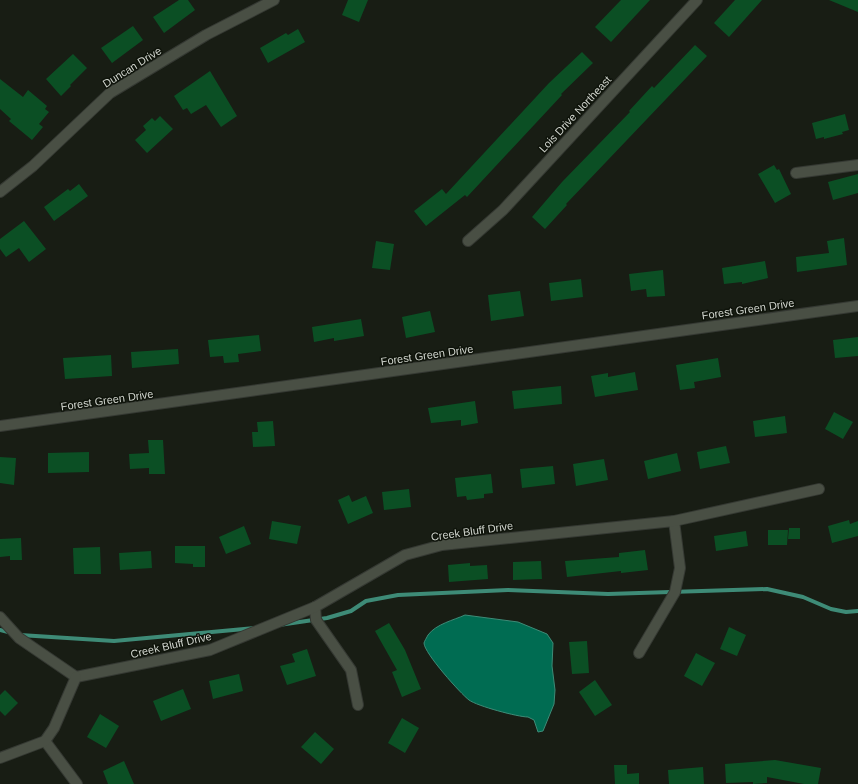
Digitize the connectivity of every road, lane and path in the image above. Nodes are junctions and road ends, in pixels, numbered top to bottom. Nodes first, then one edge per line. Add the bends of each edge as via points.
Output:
1 (274, 0) edge
2 (696, 0) edge
3 (858, 165) edge
4 (796, 173) dead end
5 (0, 192) edge
6 (468, 241) dead end
7 (858, 306) edge
8 (0, 426) edge
9 (819, 489) dead end
10 (674, 521) junction
11 (315, 607) junction
12 (0, 617) edge
13 (639, 653) dead end
14 (76, 677) junction
15 (358, 705) dead end
16 (45, 741) junction
17 (0, 758) edge
18 (77, 784) edge

1 - 5 street, Duncan Drive via 206,35 110,93 33,166
2 - 6 street, Lois Drive Northeast via 508,204
3 - 4 street
7 - 8 street, Forest Green Drive
9 - 10 street, Creek Bluff Drive
10 - 11 street, Creek Bluff Drive via 442,545 404,555
10 - 13 street via 680,568 676,592
11 - 14 street, Creek Bluff Drive via 210,650
11 - 15 street via 316,620 351,670
12 - 14 street via 19,638
14 - 16 street via 54,728
16 - 17 street
16 - 18 street

